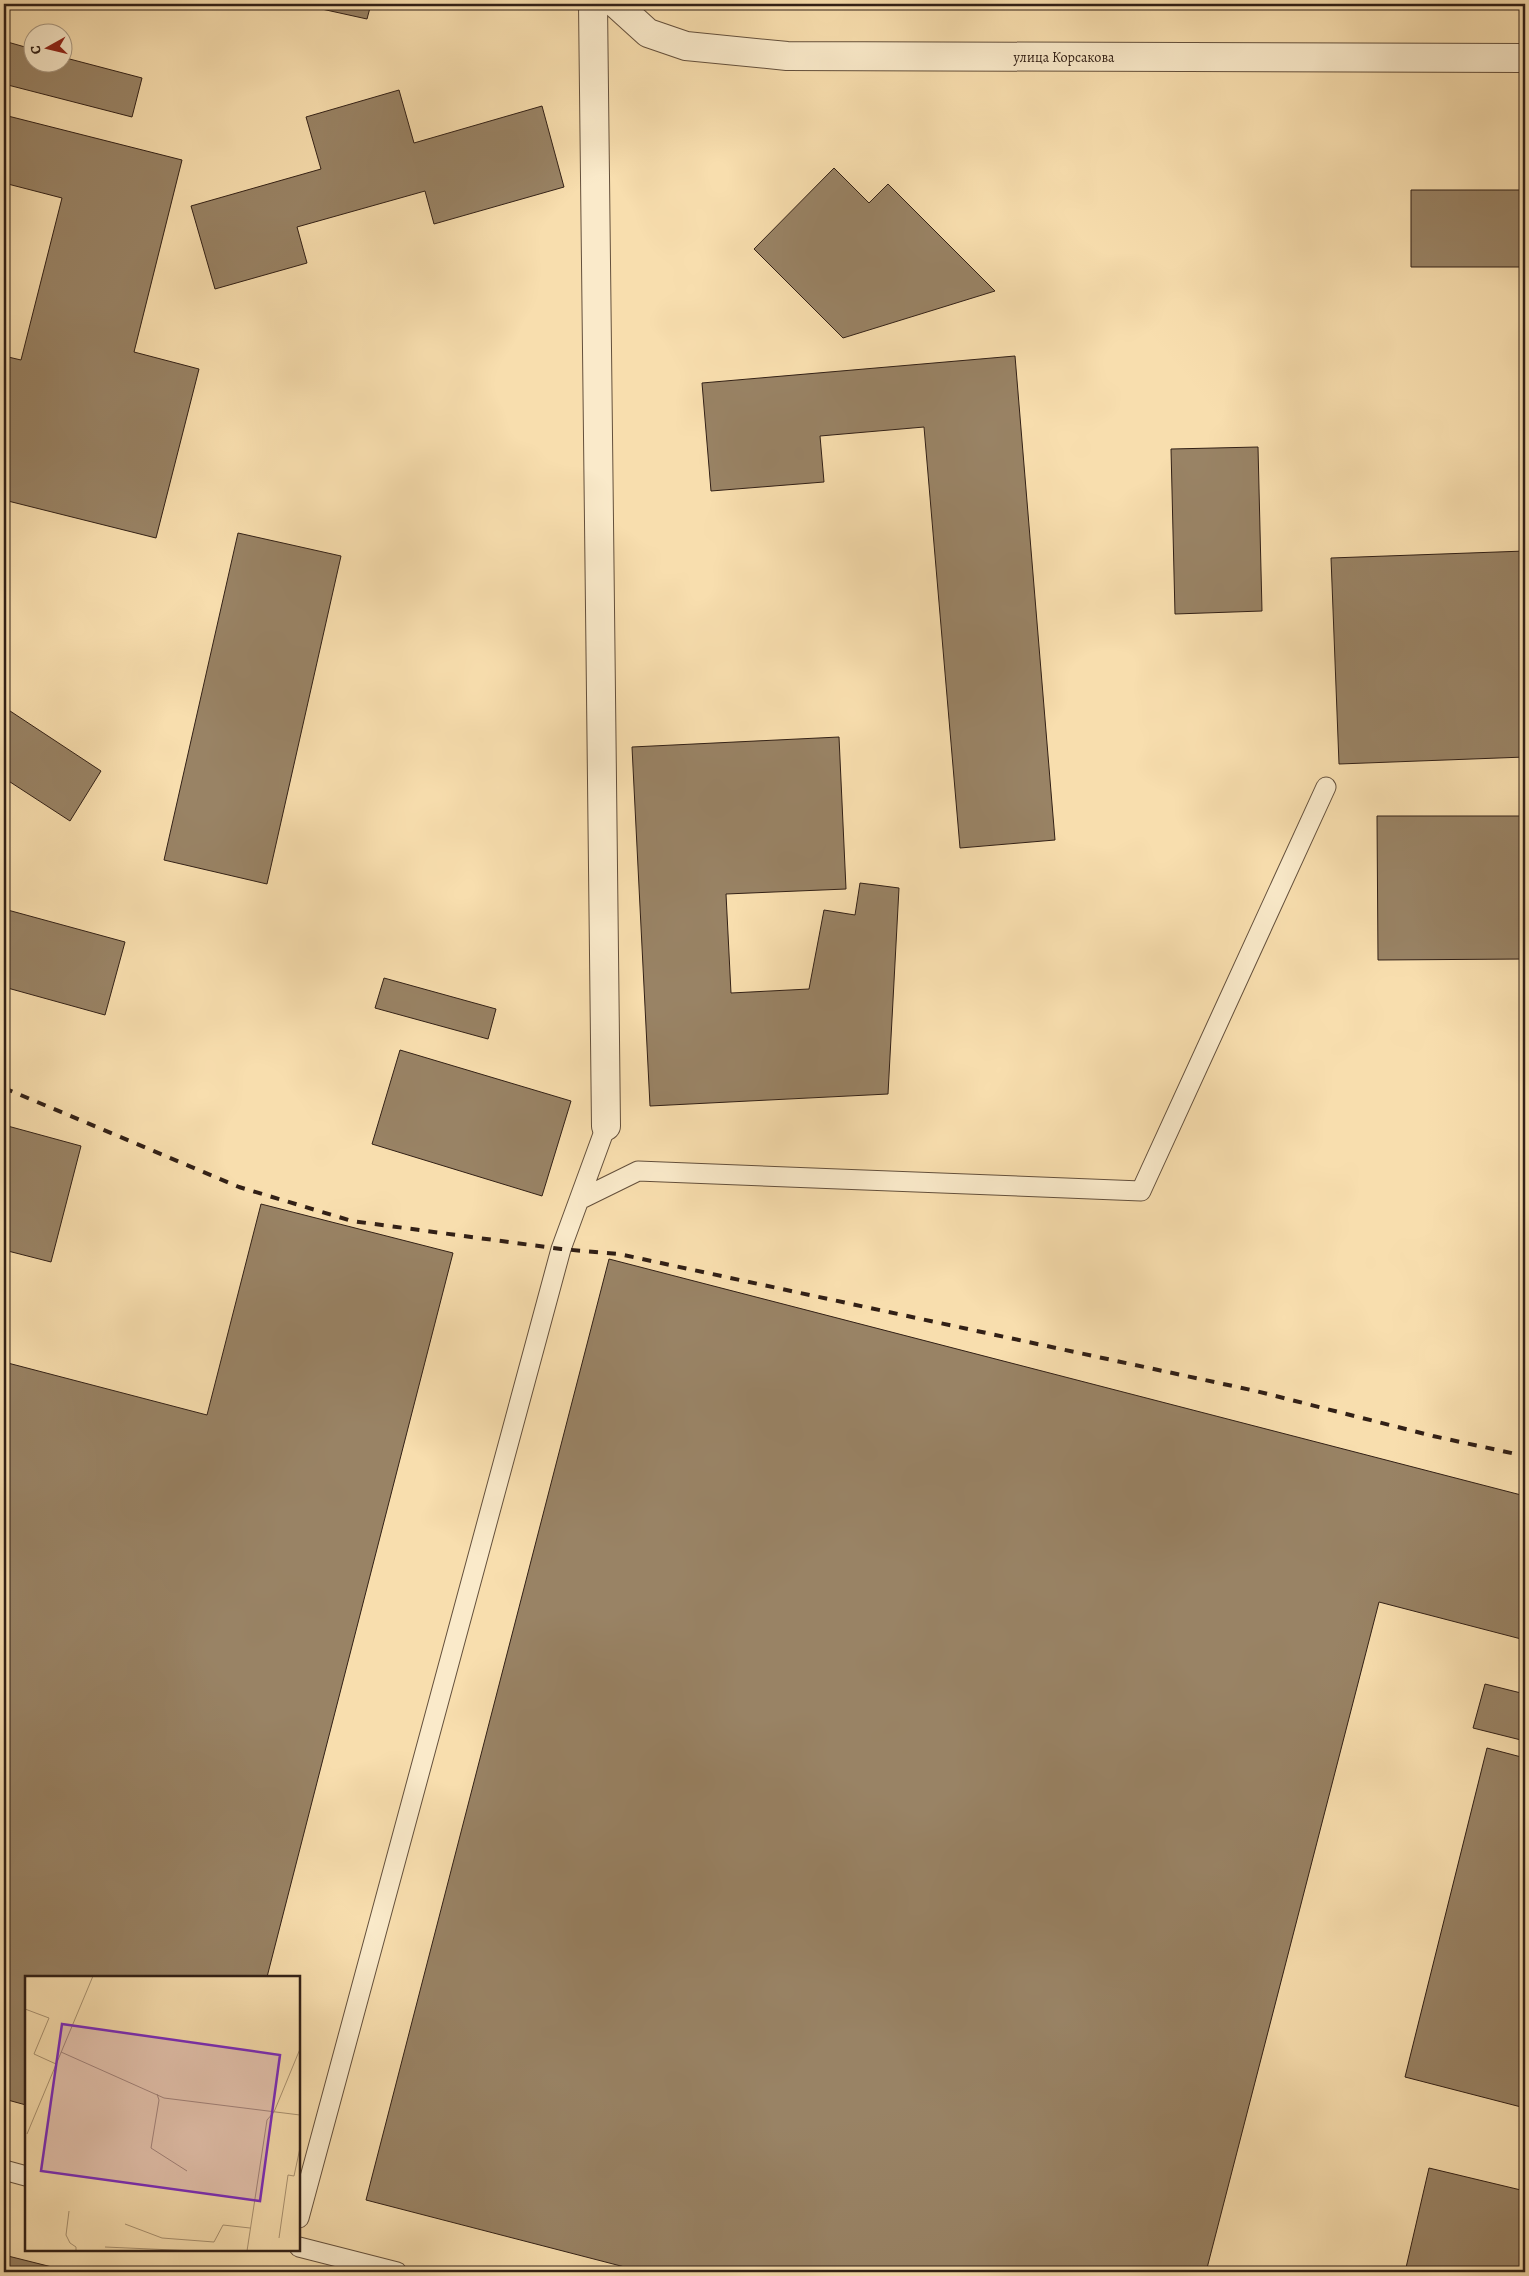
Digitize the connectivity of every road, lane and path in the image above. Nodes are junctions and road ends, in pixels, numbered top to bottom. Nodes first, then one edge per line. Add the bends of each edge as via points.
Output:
1 (593, 4) edge
2 (616, 4) edge
3 (1525, 58) edge
4 (1326, 787) dead end
5 (606, 1126) joint
6 (579, 1200) junction
7 (4, 2170) edge
8 (25, 2176) edge
9 (300, 2214) edge
10 (300, 2247) edge
11 (397, 2272) edge

1 - 5 street
2 - 3 street, улица Корсакова via 648,33 686,46 787,56
4 - 6 lane via 1141,1191 638,1171
5 - 6 lane
6 - 9 lane via 561,1250
7 - 8 lane
10 - 11 lane

